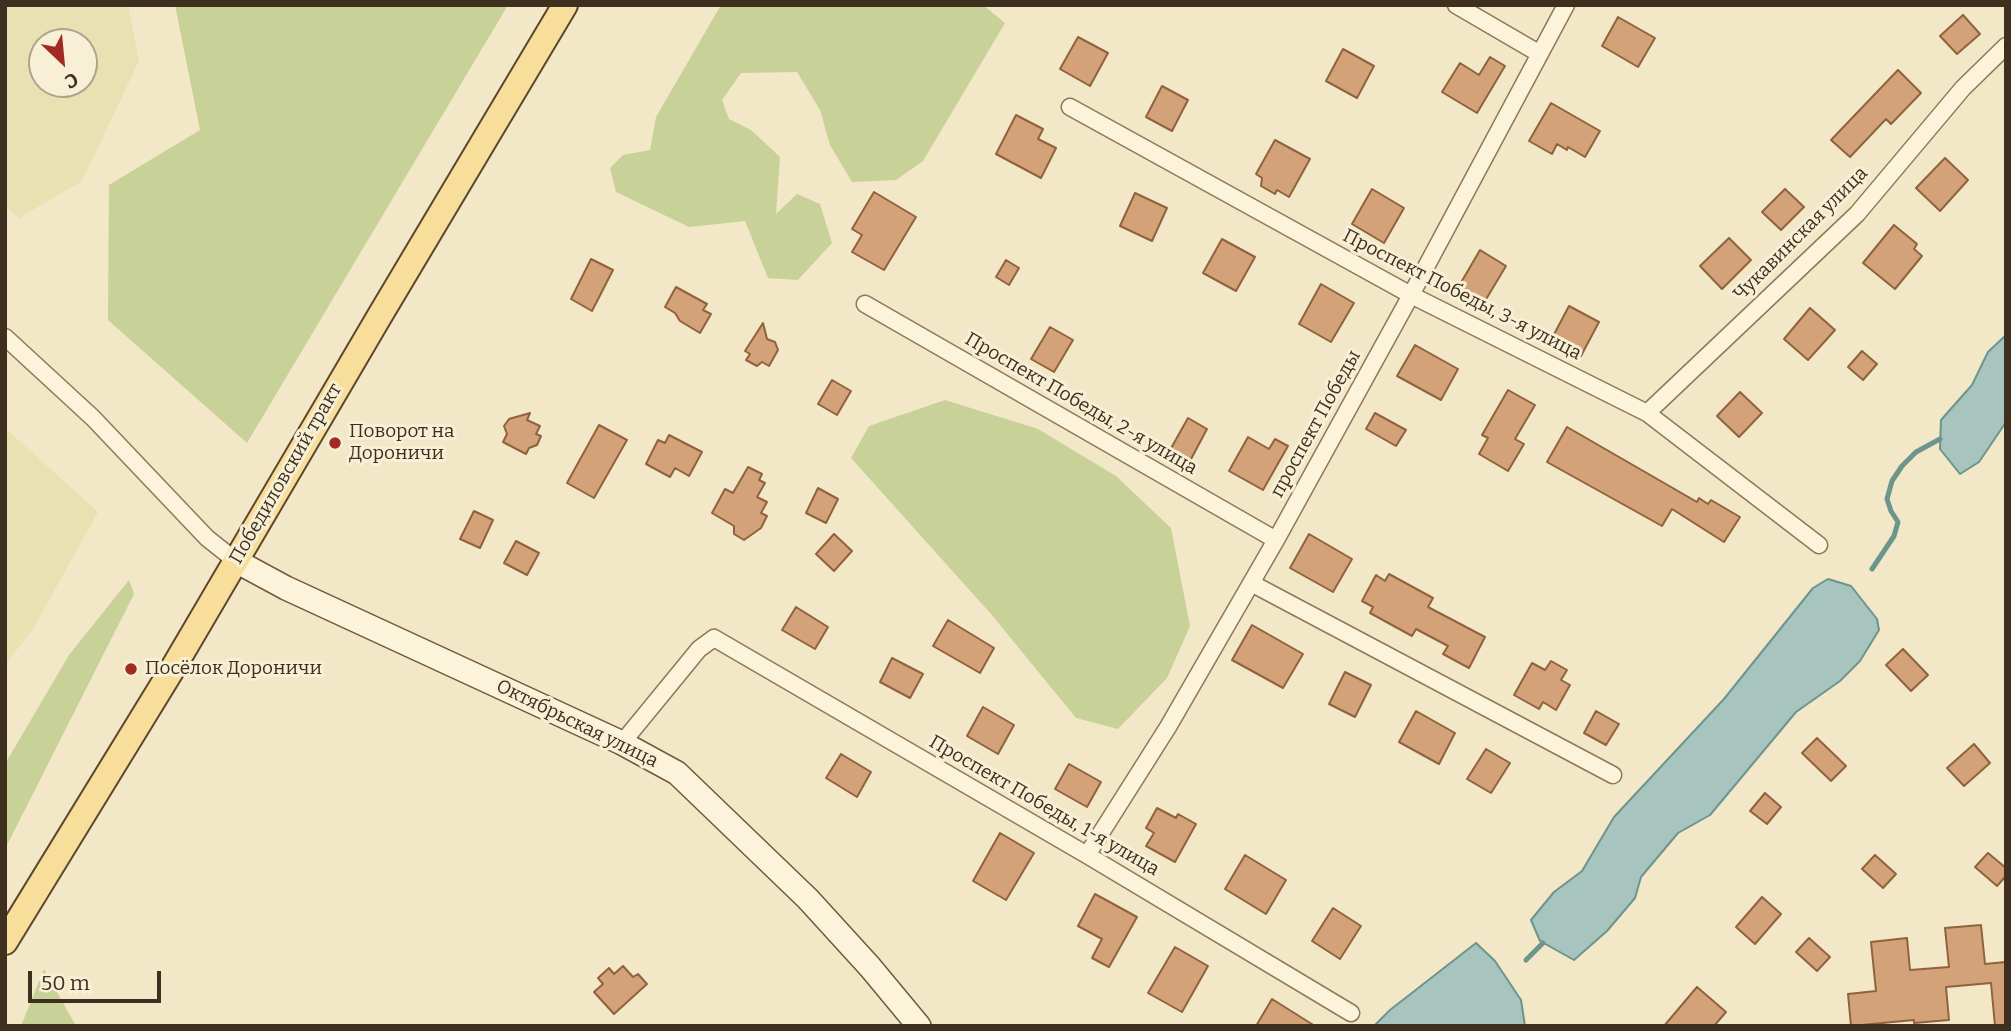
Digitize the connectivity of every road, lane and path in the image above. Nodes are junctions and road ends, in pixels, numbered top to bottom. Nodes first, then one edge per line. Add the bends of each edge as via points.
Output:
1 (565, 5) edge
2 (1456, 5) edge
3 (1566, 5) edge
4 (2006, 46) edge
5 (1540, 54) junction
6 (1070, 107) dead end
7 (1411, 295) junction
8 (865, 304) dead end
9 (5, 337) edge
10 (1647, 413) junction
11 (1276, 540) junction
12 (1819, 545) dead end
13 (236, 561) junction
14 (1251, 583) junction
15 (622, 743) junction
16 (1613, 775) dead end
17 (1087, 855) junction
18 (5, 942) edge
19 (1351, 1013) dead end
20 (919, 1026) edge

1 - 13 main road, Победиловский тракт
2 - 5 street
3 - 5 street, проспект Победы
4 - 10 street, Чукавинская улица via 1963,88 1857,214
5 - 7 street, проспект Победы
6 - 7 street, Проспект Победы, 3-я улица
7 - 10 street, Проспект Победы, 3-я улица
7 - 11 street, проспект Победы
8 - 11 street, Проспект Победы, 2-я улица
9 - 13 street via 93,418 207,538
10 - 12 street, Проспект Победы, 3-я улица
11 - 14 street, проспект Победы
13 - 15 street, Октябрьская улица
13 - 18 main road, Победиловский тракт
14 - 16 street
14 - 17 street, проспект Победы
15 - 17 street, Проспект Победы, 1-я улица via 699,649 714,638
15 - 20 street, Октябрьская улица via 677,773 808,899
17 - 19 street, Проспект Победы, 1-я улица

